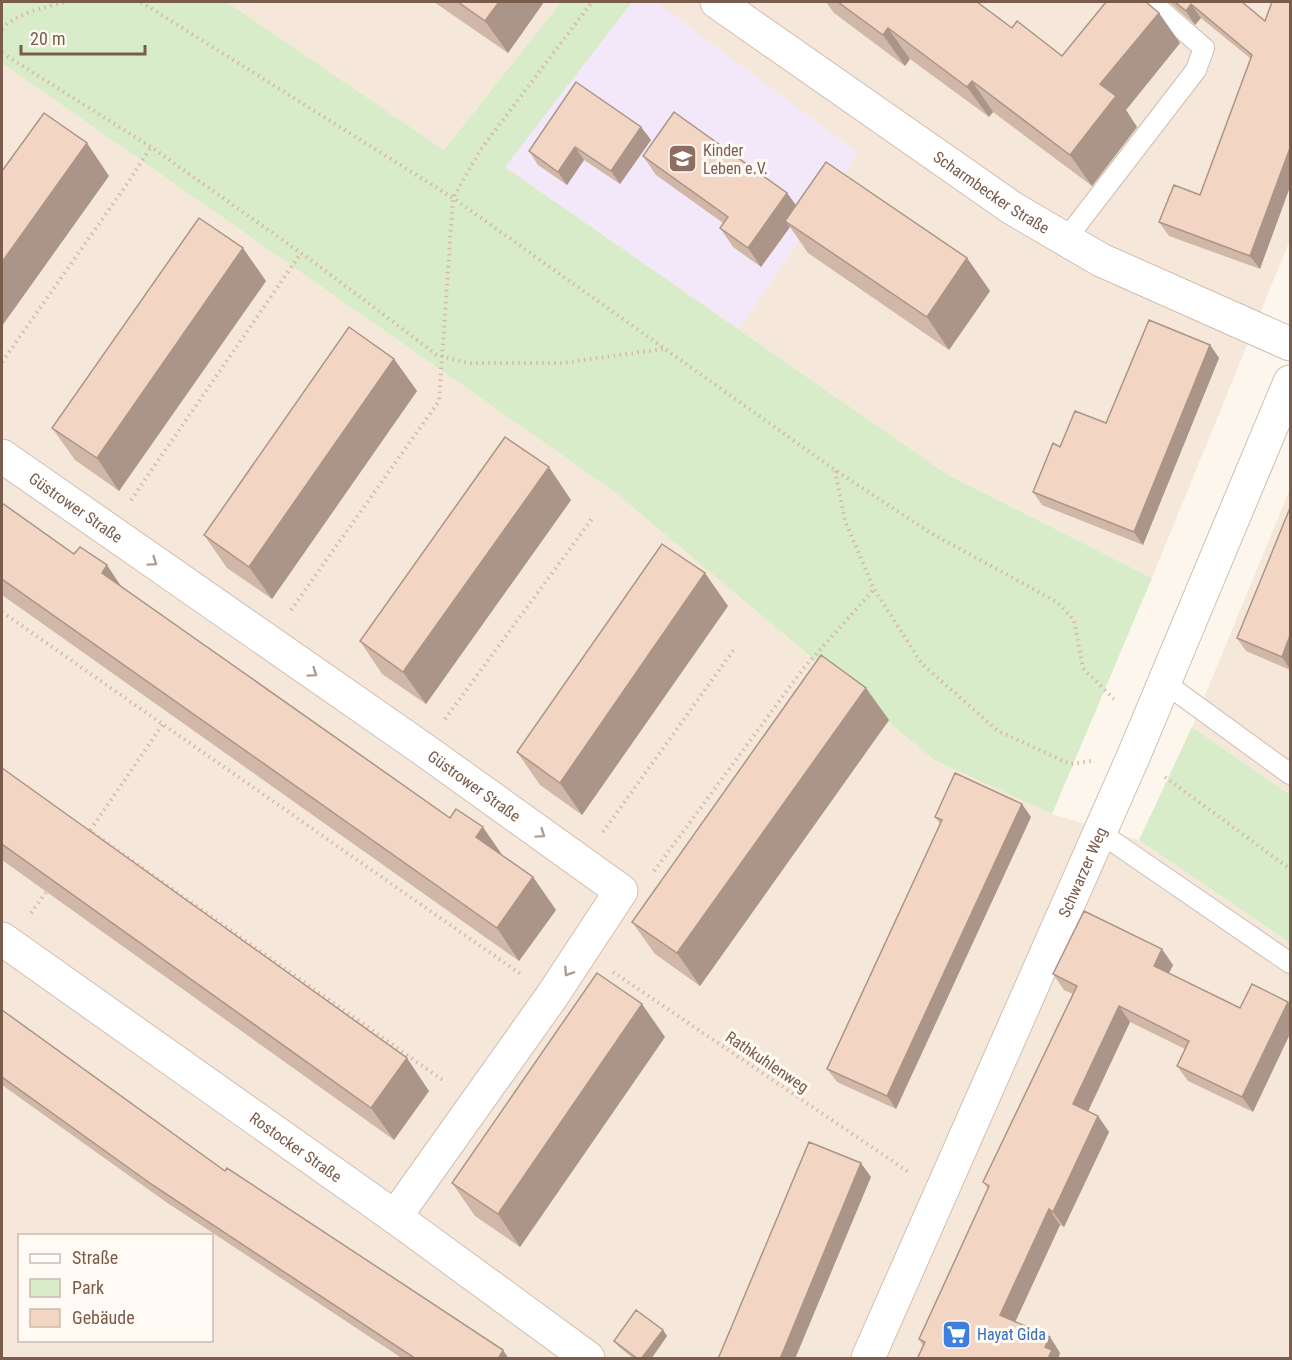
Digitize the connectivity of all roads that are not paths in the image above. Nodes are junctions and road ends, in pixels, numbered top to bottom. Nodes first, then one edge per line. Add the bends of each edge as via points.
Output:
1 (717, 2) edge
2 (1151, 2) edge
3 (1066, 239) junction
4 (1290, 345) edge
5 (1290, 382) edge
6 (2, 456) edge
7 (1165, 683) junction
8 (1290, 774) edge
9 (1099, 832) junction
10 (5, 941) edge
11 (1290, 963) edge
12 (395, 1217) junction
13 (588, 1359) edge
14 (868, 1359) edge

1 - 3 street, Scharmbecker Straße via 1012,208
2 - 3 lane via 1204,48 1196,70
3 - 4 street, Scharmbecker Straße via 1101,260
5 - 7 street, Schwarzer Weg
6 -> 12 street, Güstrower Straße via 621,891 552,996
7 - 8 lane
7 - 9 street, Schwarzer Weg
9 - 11 lane
9 - 14 street, Schwarzer Weg
10 - 12 street, Rostocker Straße
12 - 13 street, Rostocker Straße

